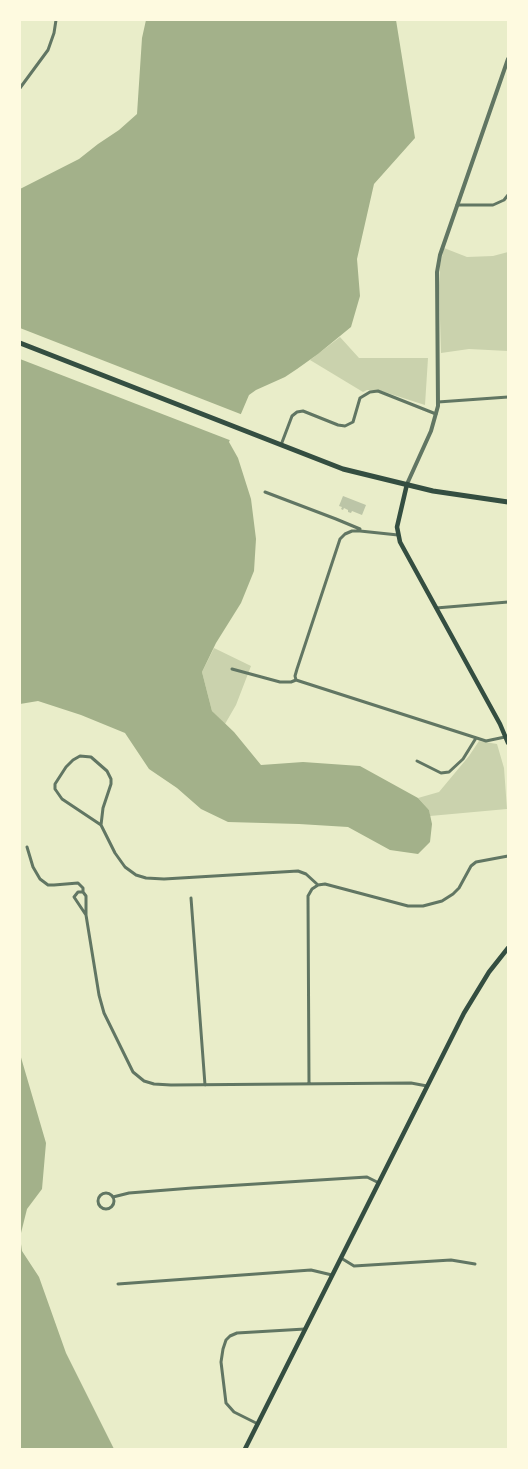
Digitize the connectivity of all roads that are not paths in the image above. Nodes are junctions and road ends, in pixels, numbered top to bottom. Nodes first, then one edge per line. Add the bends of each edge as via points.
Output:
1 (56, 20) edge
2 (508, 59) edge
3 (506, 71) edge
4 (20, 88) edge
5 (508, 195) edge
6 (457, 205) junction
7 (20, 343) edge
8 (508, 397) edge
9 (438, 402) junction
10 (437, 414) junction
11 (281, 445) junction
12 (408, 484) junction
13 (265, 492) dead end
14 (508, 502) edge
15 (360, 531) junction
16 (398, 535) junction
17 (508, 602) edge
18 (436, 608) junction
19 (232, 669) dead end
20 (296, 680) junction
21 (506, 737) junction
22 (476, 738) junction
23 (508, 743) edge
24 (417, 761) dead end
25 (101, 826) junction
26 (27, 847) dead end
27 (508, 856) edge
28 (318, 884) junction
29 (83, 892) junction
30 (191, 898) dead end
31 (86, 915) junction
32 (508, 948) edge
33 (309, 1084) junction
34 (205, 1085) junction
35 (427, 1086) junction
36 (378, 1183) junction
37 (113, 1197) junction
38 (340, 1258) junction
39 (474, 1264) dead end
40 (332, 1276) junction
41 (118, 1284) dead end
42 (305, 1329) junction
43 (258, 1424) junction
44 (245, 1449) edge

1 - 4 street via 48,50
2 - 3 street
3 - 6 street
5 - 6 street via 493,205
6 - 9 street via 437,272
7 - 11 highway
8 - 9 street
9 - 10 street
10 - 11 street via 378,391 370,392 360,398 353,422 346,426 303,411 297,412 292,416
10 - 12 street
11 - 12 highway via 343,469
12 - 14 highway
12 - 16 main road via 397,527
13 - 15 street
15 - 16 street
15 - 20 street via 345,534 340,540
16 - 18 main road
17 - 18 street
18 - 21 main road
19 - 20 street via 280,682
20 - 22 street
21 - 22 street via 486,741
21 - 23 main road
22 - 24 street via 459,764 445,774
25 - 25 street via 111,779 96,760 80,756 66,767 55,789 62,799
25 - 28 street via 125,867 146,878 298,871
26 - 29 street via 33,867 44,883 78,883
27 - 28 street via 476,862 470,866 453,894 423,906 408,906
28 - 33 street via 308,896
29 - 31 street
29 - 31 street via 74,897
30 - 34 street
31 - 34 street via 101,1004 133,1072 154,1084
32 - 35 main road via 476,992
33 - 34 street
33 - 35 street via 411,1083
35 - 36 main road
36 - 37 street via 366,1177 192,1188
36 - 38 main road
37 - 37 street via 108,1193 102,1195 98,1200 100,1206 112,1207
38 - 39 street via 354,1266 451,1260
38 - 40 main road
40 - 41 street via 311,1270
40 - 42 main road
42 - 43 main road
42 - 43 street via 237,1333 226,1340 221,1362 226,1403 234,1412
43 - 44 main road

